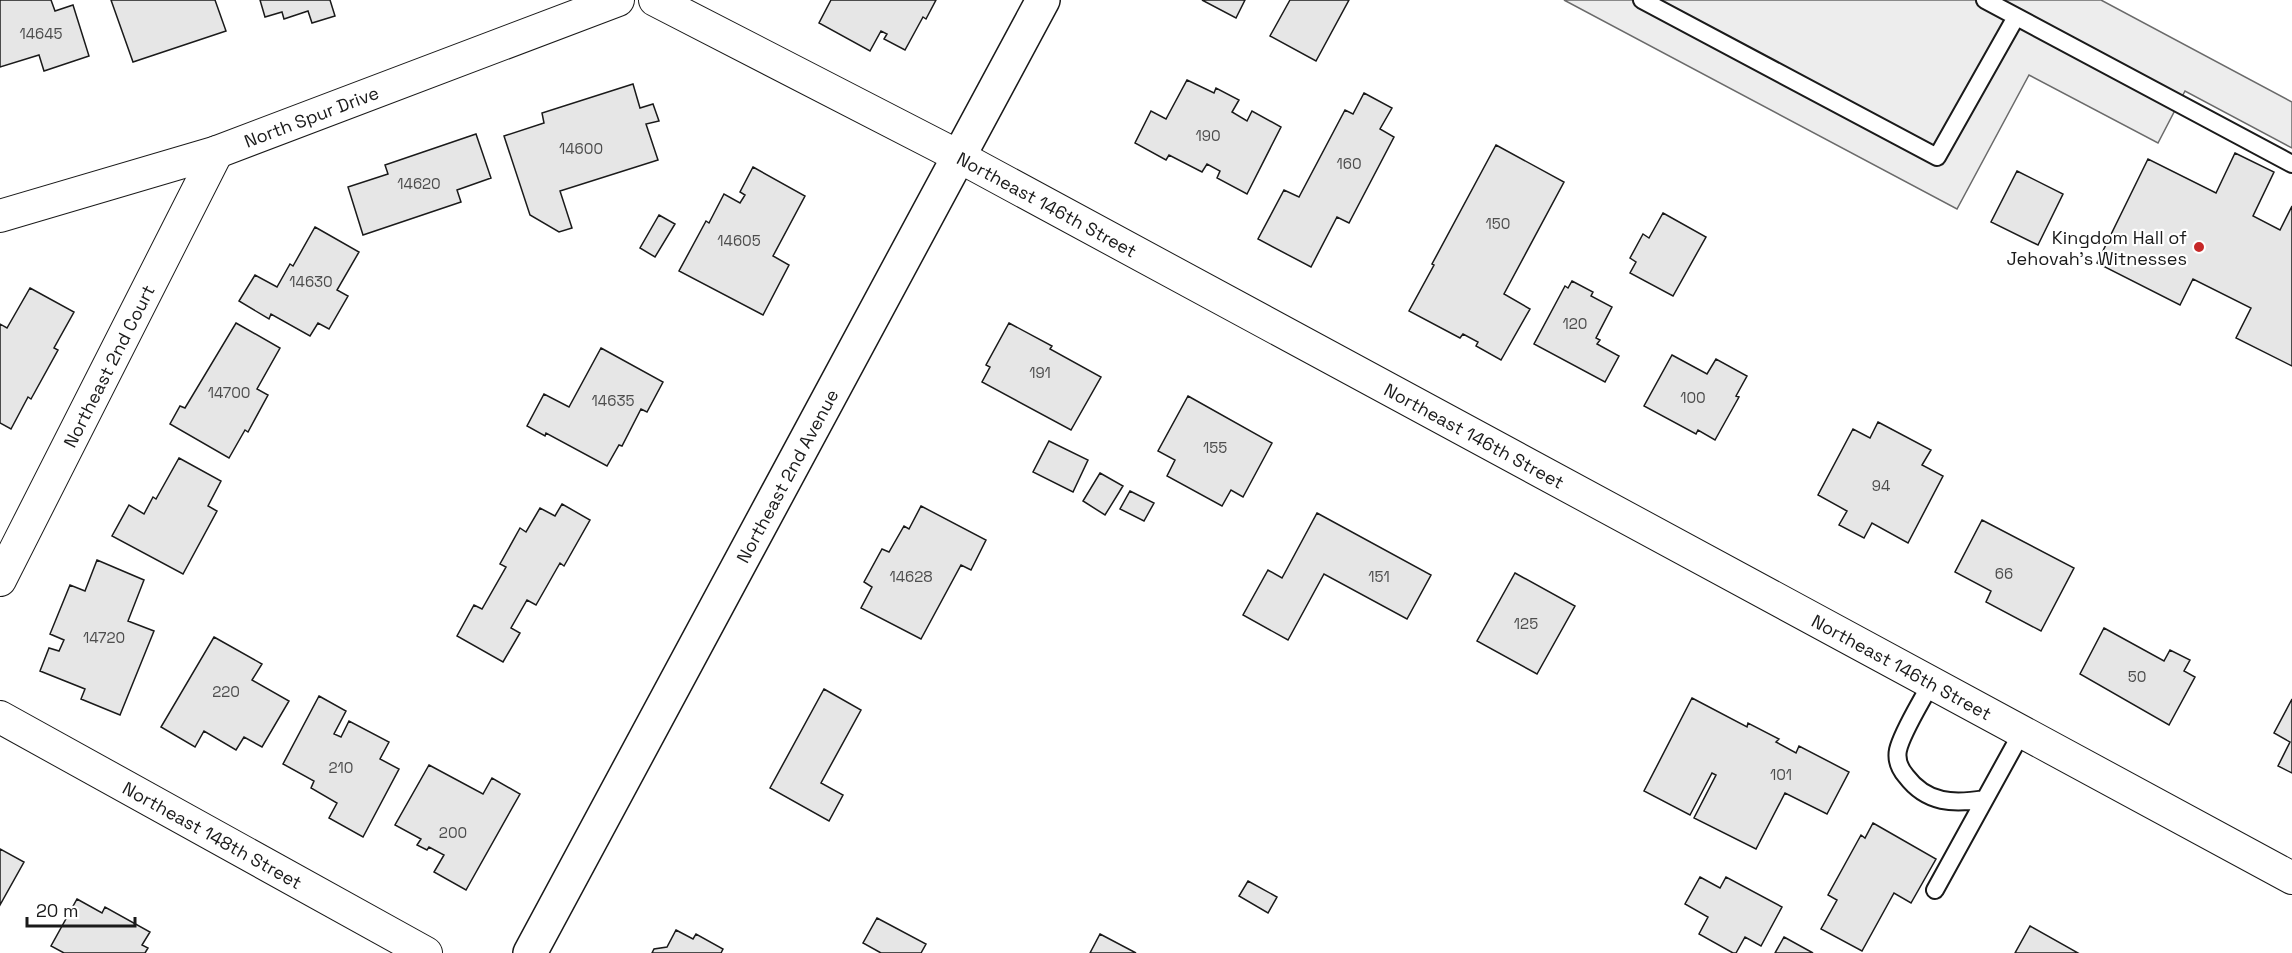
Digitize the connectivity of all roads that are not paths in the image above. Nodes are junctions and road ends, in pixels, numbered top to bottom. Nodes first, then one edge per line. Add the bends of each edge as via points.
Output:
1 (618, 0) edge
2 (655, 0) edge
3 (1043, 0) edge
4 (1642, 0) edge
5 (1985, 0) edge
6 (2016, 17) junction
7 (217, 152) junction
8 (958, 156) junction
9 (2292, 164) edge
10 (0, 216) edge
11 (0, 580) edge
12 (1931, 683) junction
13 (0, 717) edge
14 (2022, 732) junction
15 (1985, 799) junction
16 (2292, 878) edge
17 (1935, 890) dead end
18 (426, 953) edge
19 (530, 953) edge

1 - 7 street, North Spur Drive
2 - 8 street, Northeast 146th Street
3 - 8 street, Northeast 2nd Avenue
4 - 6 lane via 1937,157
5 - 6 lane
6 - 9 lane
7 - 10 street, North Spur Drive
7 - 11 street, Northeast 2nd Court
8 - 12 street, Northeast 146th Street
8 - 19 street, Northeast 2nd Avenue
12 - 14 street, Northeast 146th Street
12 - 15 lane via 1898,751 1899,764 1912,784 1938,801
13 - 18 street, Northeast 148th Street
14 - 15 lane
14 - 16 street, Northeast 146th Street
15 - 17 lane

